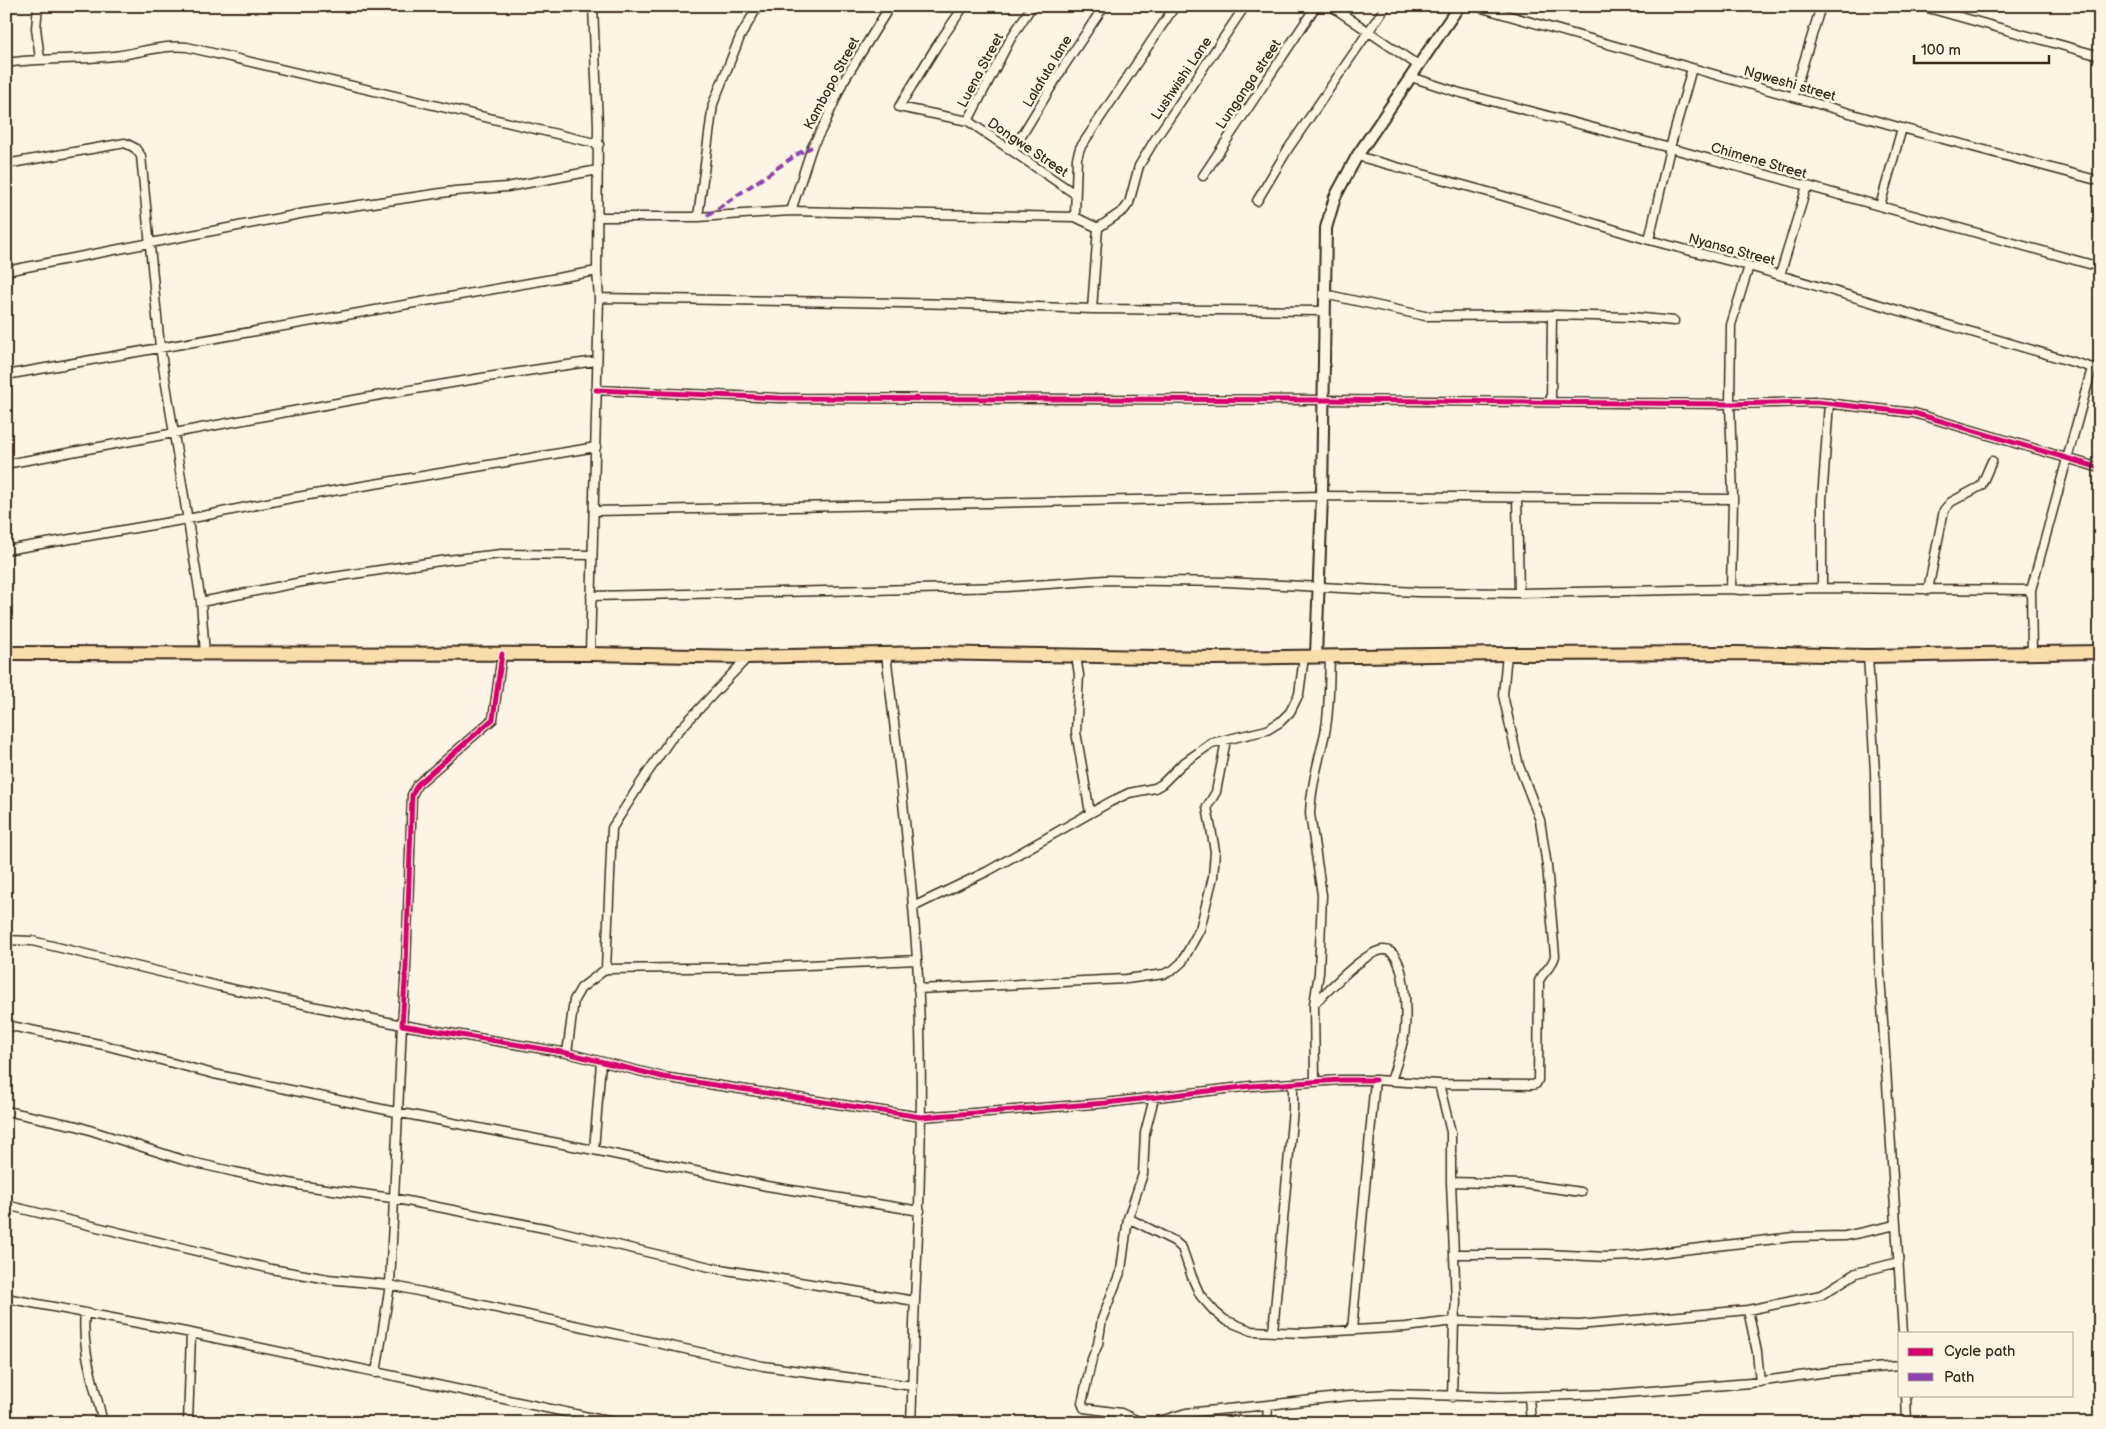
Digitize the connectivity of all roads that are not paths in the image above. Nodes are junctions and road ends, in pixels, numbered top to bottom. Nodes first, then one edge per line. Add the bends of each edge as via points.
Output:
1 (38, 6) edge
2 (593, 6) edge
3 (758, 6) edge
4 (890, 6) edge
5 (964, 6) edge
6 (1032, 6) edge
7 (1104, 6) edge
8 (1175, 6) edge
9 (1245, 6) edge
10 (1316, 6) edge
11 (1331, 6) edge
12 (1386, 6) edge
13 (1459, 6) edge
14 (1475, 6) edge
15 (1821, 6) edge
16 (1921, 6) edge
17 (1934, 8) edge
18 (1369, 33) junction
19 (2100, 56) edge
20 (40, 59) junction
21 (6, 63) edge
22 (1419, 66) junction
23 (1692, 68) junction
24 (1411, 77) junction
25 (1793, 96) junction
26 (968, 120) junction
27 (1902, 128) junction
28 (599, 144) junction
29 (1670, 148) junction
30 (1013, 150) junction
31 (1357, 156) junction
32 (6, 164) edge
33 (598, 170) junction
34 (1203, 176) dead end
35 (2100, 181) edge
36 (1807, 186) junction
37 (1075, 194) junction
38 (1258, 201) dead end
39 (1880, 206) junction
40 (791, 210) junction
41 (598, 217) junction
42 (698, 217) junction
43 (1074, 217) junction
44 (1098, 228) junction
45 (1649, 240) junction
46 (150, 245) junction
47 (1749, 266) junction
48 (2100, 267) edge
49 (596, 271) junction
50 (6, 272) edge
51 (1780, 275) junction
52 (1324, 294) junction
53 (599, 298) junction
54 (1092, 309) junction
55 (1324, 311) junction
56 (1552, 315) junction
57 (1674, 321) dead end
58 (160, 347) junction
59 (596, 361) junction
60 (2096, 369) edge
61 (6, 375) edge
62 (596, 390) junction
63 (1324, 400) junction
64 (1551, 402) junction
65 (1829, 403) junction
66 (1730, 404) junction
67 (175, 434) junction
68 (596, 447) junction
69 (2067, 458) junction
70 (1992, 461) dead end
71 (6, 464) edge
72 (2100, 468) edge
73 (1322, 496) junction
74 (1516, 498) junction
75 (1732, 499) junction
76 (594, 511) junction
77 (188, 519) junction
78 (6, 550) edge
79 (592, 555) junction
80 (1320, 588) junction
81 (1822, 588) junction
82 (1731, 589) junction
83 (1928, 590) junction
84 (2031, 590) junction
85 (1519, 592) junction
86 (591, 596) junction
87 (201, 602) junction
88 (2100, 652) edge
89 (6, 653) edge
90 (2032, 653) junction
91 (205, 654) junction
92 (502, 654) junction
93 (590, 654) junction
94 (886, 654) junction
95 (1507, 654) junction
96 (1076, 656) junction
97 (1330, 656) junction
98 (1868, 656) junction
99 (748, 657) junction
100 (1310, 657) junction
101 (1226, 740) junction
102 (1090, 814) junction
103 (913, 908) junction
104 (6, 940) edge
105 (917, 960) junction
106 (606, 969) junction
107 (918, 989) junction
108 (1314, 1004) junction
109 (6, 1024) edge
110 (402, 1025) junction
111 (568, 1053) junction
112 (601, 1062) junction
113 (1375, 1080) junction
114 (1392, 1081) junction
115 (1316, 1082) junction
116 (1293, 1084) junction
117 (1440, 1084) junction
118 (1154, 1098) junction
119 (6, 1111) edge
120 (396, 1112) junction
121 (921, 1117) junction
122 (594, 1150) junction
123 (1451, 1182) junction
124 (1581, 1192) dead end
125 (392, 1198) junction
126 (6, 1204) edge
127 (920, 1211) junction
128 (1128, 1218) junction
129 (1896, 1225) junction
130 (1454, 1254) junction
131 (1899, 1262) junction
132 (390, 1285) junction
133 (6, 1298) edge
134 (915, 1301) junction
135 (1748, 1310) junction
136 (86, 1313) junction
137 (1454, 1321) junction
138 (1352, 1330) junction
139 (192, 1332) junction
140 (1273, 1332) junction
141 (1903, 1332) edge
142 (1898, 1366) edge
143 (376, 1373) junction
144 (1760, 1382) junction
145 (913, 1386) junction
146 (1906, 1396) edge
147 (1452, 1397) junction
148 (1529, 1397) junction
149 (1268, 1405) junction
150 (103, 1423) edge
151 (188, 1423) edge
152 (617, 1423) edge
153 (911, 1423) edge
154 (1143, 1423) edge
155 (1153, 1423) edge
156 (1267, 1423) edge
157 (1531, 1423) edge
158 (1907, 1423) edge

1 - 20 street via 36,28
2 - 28 street
3 - 42 street via 740,37 713,104
4 - 40 street, Kambopo Street via 843,82 812,147
5 - 26 street via 899,105 902,109
6 - 26 street, Luena Street via 1011,38
7 - 30 street, Lalafuta lane
8 - 37 street via 1080,148
9 - 44 street, Lushwishi Lane via 1168,117 1140,166 1129,203
10 - 34 street, Lunganga street
11 - 18 street
12 - 18 street
13 - 22 street
14 - 23 street, Ngweshi street
15 - 25 street
16 - 17 street
17 - 19 street
18 - 22 street
18 - 38 street via 1288,149
20 - 21 street
20 - 28 street via 102,58 172,46 187,47
22 - 24 street
23 - 25 street, Ngweshi street
23 - 29 street
24 - 29 street, Chimene Street
24 - 31 street
25 - 27 street, Ngweshi street
26 - 30 street, Dongwe Street via 987,136
27 - 35 street, Ngweshi street
27 - 39 street
28 - 33 street
29 - 36 street, Chimene Street
29 - 45 street
30 - 37 street, Dongwe Street
31 - 45 street, Nyansa Street
31 - 52 street via 1335,197 1327,221
32 - 46 street via 125,143 135,148 141,156
33 - 41 street
33 - 46 street via 507,187 455,190 305,214
36 - 39 street, Chimene Street
36 - 51 street
37 - 43 street
39 - 48 street, Chimene Street
40 - 42 street
40 - 43 street
41 - 42 street
41 - 49 street
43 - 44 street
44 - 54 street
45 - 47 street, Nyansa Street
46 - 50 street
46 - 58 street
47 - 51 street, Nyansa Street
47 - 66 street via 1731,325
49 - 53 street
49 - 58 street
51 - 60 street, Nyansa Street
52 - 55 street
52 - 56 street via 1425,316
53 - 54 street
53 - 59 street
54 - 55 street
55 - 63 street
56 - 57 street
56 - 64 street
58 - 61 street
58 - 67 street
59 - 62 street
59 - 67 street via 385,393
60 - 69 street
62 - 63 street via 779,398
62 - 68 street
63 - 64 street
63 - 73 street
64 - 66 street
65 - 66 street
65 - 69 street via 1914,413
65 - 81 street via 1822,500
66 - 75 street
67 - 71 street
67 - 77 street
68 - 76 street
68 - 77 street via 291,498
69 - 72 street
69 - 84 street
70 - 83 street via 1981,486 1951,502 1944,510
73 - 74 street
73 - 76 street
73 - 80 street
74 - 75 street
74 - 85 street
75 - 82 street
76 - 79 street
77 - 78 street
77 - 87 street
79 - 86 street
79 - 87 street via 501,554 456,559 307,581
80 - 85 street
80 - 86 street via 1226,582 1105,580 1007,587
80 - 100 street
81 - 82 street
81 - 83 street
82 - 85 street
83 - 84 street
84 - 90 street
86 - 93 street
87 - 91 street
88 - 90 main road
89 - 91 main road
90 - 98 main road
91 - 92 main road
92 - 93 main road
92 - 110 street via 493,719 416,785 412,795
93 - 99 main road
94 - 96 main road
94 - 99 main road
94 - 103 street
95 - 97 main road
95 - 98 main road
95 - 117 street via 1503,694 1519,766 1540,820 1555,956 1539,981 1538,1080 1532,1085
96 - 100 main road
96 - 102 street via 1079,675 1076,732
97 - 100 main road
97 - 108 street via 1329,704 1310,803 1322,895 1319,973
98 - 129 street via 1875,772 1879,960
99 - 106 street via 670,740 612,828
100 - 101 street via 1290,712 1267,730
101 - 102 street via 1191,756 1155,788 1129,793
101 - 107 street via 1216,792 1207,807 1215,850 1213,877 1200,929 1182,962 1173,970 1126,979
102 - 103 street
103 - 105 street
104 - 110 street via 32,941 218,986
105 - 106 street via 764,967
105 - 107 street
106 - 111 street via 581,988 574,1000
107 - 121 street
108 - 114 street via 1374,952 1388,950 1394,955 1402,972 1405,1024
108 - 115 street
109 - 120 street via 214,1074
110 - 111 street
110 - 120 street
111 - 112 street
112 - 121 street via 663,1077
112 - 122 street
113 - 114 street
113 - 115 street
113 - 138 street
114 - 117 street
115 - 116 street
116 - 118 street
116 - 140 street
117 - 123 street via 1450,1132
118 - 121 street
118 - 128 street via 1145,1132 1142,1174
119 - 125 street via 77,1126 184,1160 235,1172 304,1186
120 - 122 street
120 - 125 street
121 - 127 street
122 - 127 street via 767,1186
123 - 124 street via 1524,1184
123 - 130 street
125 - 132 street
125 - 134 street via 554,1230 714,1268
126 - 132 street via 271,1269
127 - 134 street
128 - 140 street via 1182,1248 1195,1287 1215,1312 1243,1329
128 - 154 street via 1121,1270 1102,1318 1082,1403 1084,1408 1121,1413
129 - 130 street via 1845,1236 1794,1237 1632,1256
129 - 131 street
130 - 137 street
131 - 135 street via 1856,1273 1821,1295
131 - 141 street
132 - 143 street
132 - 145 street via 762,1366
133 - 136 street
134 - 145 street
135 - 137 street via 1579,1325
135 - 144 street
136 - 139 street
136 - 150 street via 86,1355
137 - 138 street
137 - 147 street
138 - 140 street via 1304,1334
139 - 143 street
139 - 151 street
142 - 144 street
143 - 152 street
144 - 148 street
145 - 153 street
146 - 158 street
147 - 148 street
147 - 149 street via 1392,1394
148 - 157 street
149 - 155 street via 1186,1413
149 - 156 street

